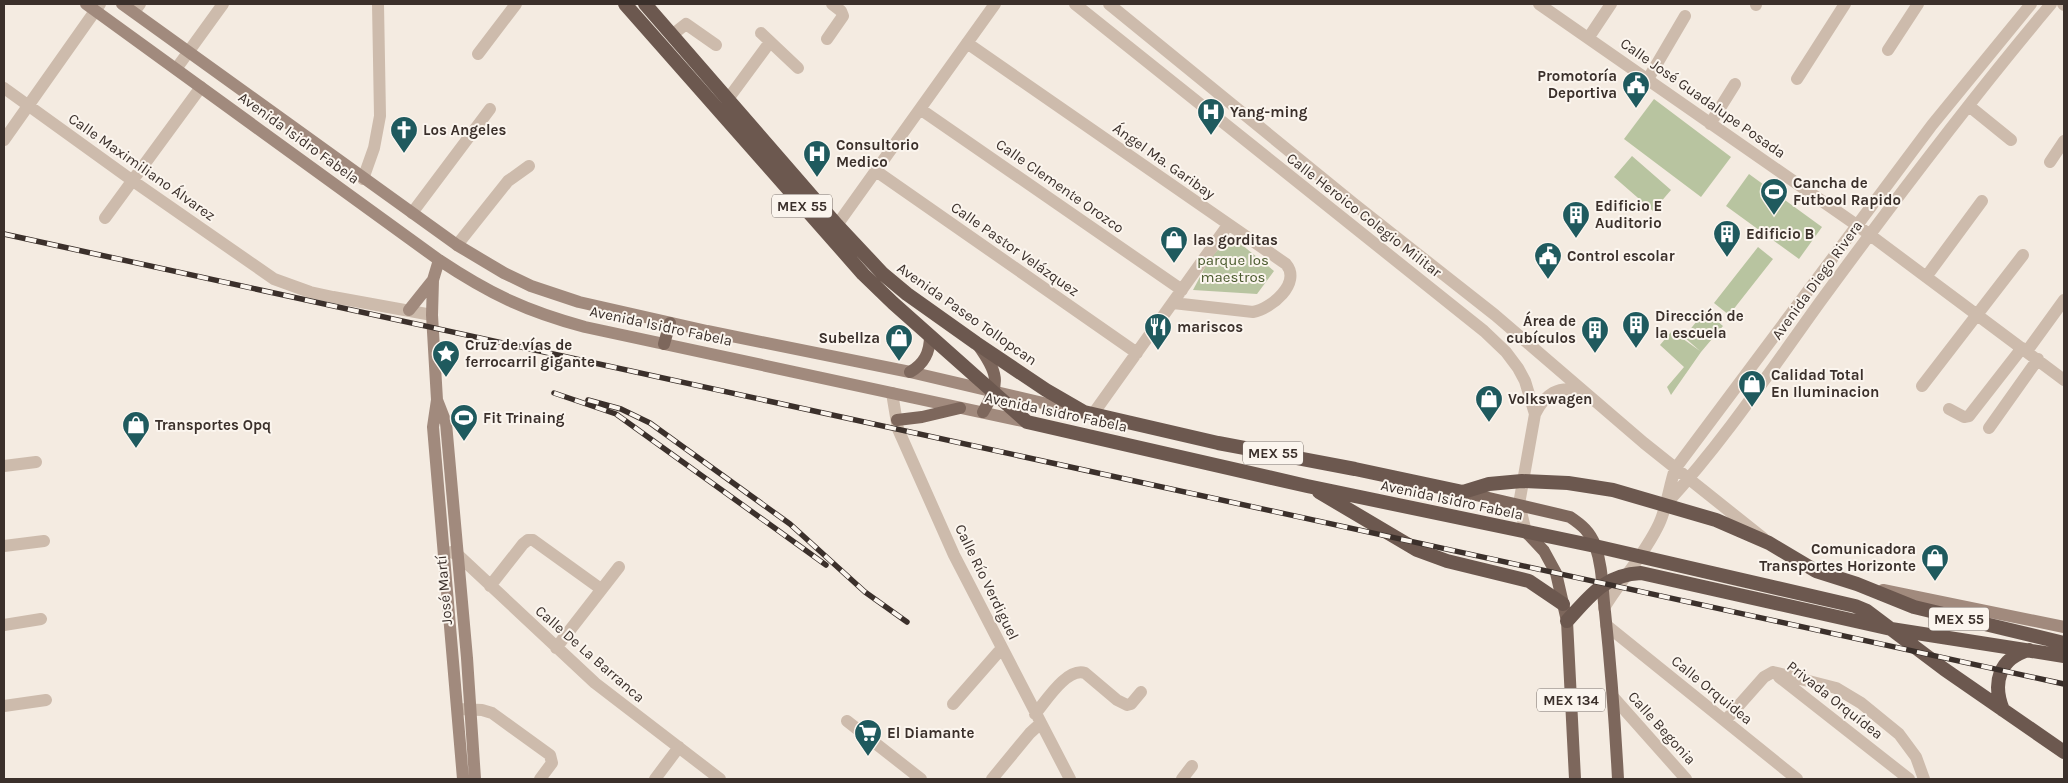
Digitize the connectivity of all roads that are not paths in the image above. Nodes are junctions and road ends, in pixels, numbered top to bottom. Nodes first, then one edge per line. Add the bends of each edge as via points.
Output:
1 (122, 4) edge
2 (222, 4) edge
3 (378, 4) edge
4 (516, 4) edge
5 (625, 4) edge
6 (645, 4) edge
7 (832, 4) edge
8 (995, 4) edge
9 (1075, 4) edge
10 (1109, 4) edge
11 (1540, 4) edge
12 (1611, 4) edge
13 (1845, 4) edge
14 (1918, 4) edge
15 (2032, 4) edge
16 (2051, 4) edge
17 (94, 6) edge
18 (137, 8) edge
19 (1685, 16) dead end
20 (2011, 29) junction
21 (1145, 33) junction
22 (672, 35) junction
23 (1589, 37) junction
24 (2022, 38) junction
25 (827, 39) dead end
26 (967, 43) junction
27 (716, 45) dead end
28 (1132, 50) junction
29 (1888, 50) dead end
30 (188, 52) junction
31 (478, 54) dead end
32 (798, 68) dead end
33 (176, 69) junction
34 (1648, 79) junction
35 (1797, 79) dead end
36 (1735, 84) dead end
37 (201, 87) junction
38 (4, 88) edge
39 (728, 99) junction
40 (28, 106) junction
41 (1969, 106) junction
42 (920, 109) junction
43 (490, 110) dead end
44 (1710, 124) junction
45 (4, 140) edge
46 (2012, 140) dead end
47 (2064, 141) edge
48 (2050, 162) dead end
49 (529, 166) dead end
50 (876, 171) junction
51 (363, 179) junction
52 (1326, 181) junction
53 (133, 182) junction
54 (1313, 196) junction
55 (1982, 201) dead end
56 (412, 213) junction
57 (105, 218) dead end
58 (837, 225) junction
59 (1228, 225) junction
60 (1858, 226) junction
61 (1870, 235) junction
62 (457, 245) junction
63 (2023, 254) dead end
64 (439, 260) junction
65 (1926, 277) junction
66 (433, 280) junction
67 (1182, 290) junction
68 (2064, 300) edge
69 (1173, 303) junction
70 (409, 310) junction
71 (1977, 314) junction
72 (432, 315) junction
73 (670, 323) junction
74 (930, 336) junction
75 (976, 342) junction
76 (664, 344) junction
77 (2029, 353) junction
78 (1136, 354) junction
79 (910, 372) junction
80 (2064, 380) edge
81 (1922, 386) dead end
82 (1584, 391) junction
83 (995, 392) junction
84 (892, 393) junction
85 (437, 400) junction
86 (960, 408) junction
87 (1949, 409) dead end
88 (984, 412) junction
89 (1088, 413) junction
90 (1535, 414) junction
91 (897, 420) junction
92 (1027, 422) junction
93 (1706, 428) junction
94 (1988, 428) dead end
95 (1720, 439) junction
96 (36, 462) dead end
97 (4, 466) edge
98 (1675, 468) junction
99 (1689, 479) junction
100 (1522, 481) junction
101 (1307, 486) junction
102 (1463, 492) junction
103 (1519, 504) junction
104 (1666, 504) junction
105 (1526, 532) junction
106 (44, 541) dead end
107 (1769, 543) junction
108 (4, 546) edge
109 (1595, 546) junction
110 (444, 548) junction
111 (458, 555) junction
112 (1640, 556) junction
113 (619, 567) dead end
114 (1626, 575) junction
115 (1604, 583) junction
116 (1857, 584) junction
117 (490, 586) junction
118 (602, 590) junction
119 (1563, 604) junction
120 (1604, 608) junction
121 (41, 619) dead end
122 (1567, 622) junction
123 (4, 625) edge
124 (1606, 625) junction
125 (2064, 626) edge
126 (1891, 629) junction
127 (2064, 643) edge
128 (556, 648) junction
129 (1002, 648) junction
130 (2029, 650) junction
131 (2064, 656) edge
132 (1773, 672) junction
133 (1141, 692) dead end
134 (1614, 698) junction
135 (46, 700) dead end
136 (953, 704) dead end
137 (4, 706) edge
138 (464, 710) junction
139 (2003, 710) junction
140 (1038, 718) junction
141 (847, 721) dead end
142 (1725, 721) junction
143 (679, 747) junction
144 (2064, 752) edge
145 (1192, 766) dead end
146 (463, 779) edge
147 (475, 779) edge
148 (540, 779) edge
149 (655, 779) edge
150 (720, 779) edge
151 (921, 779) edge
152 (992, 779) edge
153 (1070, 779) edge
154 (1182, 779) edge
155 (1575, 779) edge
156 (1618, 779) edge
157 (1686, 779) edge
158 (1797, 779) edge
159 (1909, 779) edge
160 (1924, 779) edge

1 - 18 main road, Avenida Isidro Fabela / MEX 55
2 - 30 street
3 - 51 street via 380,116 374,148
4 - 31 street
5 - 74 highway, Avenida Paseo Tollopcan / MEX 55 via 863,274
6 - 22 highway, Avenida Paseo Tollopcan / MEX 55
7 - 25 street via 843,16
8 - 26 street
9 - 28 street, Calle Heroico Colegio Militar
10 - 21 street, Calle Heroico Colegio Militar
11 - 23 street, Calle José Guadalupe Posada
12 - 23 street
13 - 35 street
14 - 29 street
15 - 20 street, Avenida Diego Rivera
16 - 24 street, Avenida Diego Rivera
17 - 33 main road, Avenida Isidro Fabela / MEX 55
17 - 40 street
18 - 30 main road, Avenida Isidro Fabela / MEX 55
19 - 34 street
20 - 24 street
20 - 60 street, Avenida Diego Rivera via 1932,126
21 - 28 street
21 - 52 street, Calle Heroico Colegio Militar
22 - 27 street via 686,24
22 - 39 highway, Avenida Paseo Tollopcan / MEX 55
23 - 34 street, Calle José Guadalupe Posada
24 - 41 street, Avenida Diego Rivera
26 - 42 street
26 - 59 street, Ángel Ma. Garibay
28 - 54 street, Calle Heroico Colegio Militar
30 - 33 street
30 - 51 main road, Avenida Isidro Fabela / MEX 55
32 - 39 street via 766,37
33 - 37 main road, Avenida Isidro Fabela / MEX 55
34 - 44 street, Calle José Guadalupe Posada
36 - 44 street
37 - 53 street
37 - 64 main road, Avenida Isidro Fabela / MEX 55
38 - 40 street, Calle Maximiliano Álvarez
39 - 58 highway, Avenida Paseo Tollopcan / MEX 55
40 - 45 street
40 - 53 street, Calle Maximiliano Álvarez
41 - 46 street
41 - 61 street, Avenida Diego Rivera
42 - 50 street
42 - 67 street, Calle Clemente Orozco
43 - 56 street
44 - 60 street, Calle José Guadalupe Posada
47 - 48 street
49 - 62 street via 508,181
50 - 58 street
50 - 78 street, Calle Pastor Velázquez
51 - 56 main road, Avenida Isidro Fabela / MEX 55
52 - 54 street
52 - 82 street, Calle Heroico Colegio Militar
53 - 57 street
53 - 70 street, Calle Maximiliano Álvarez via 274,279 310,292
54 - 90 street, Calle Heroico Colegio Militar via 1484,331 1506,352 1525,381
55 - 65 street
56 - 62 main road, Avenida Isidro Fabela / MEX 55
58 - 75 highway, Avenida Paseo Tollopcan / MEX 55 via 894,284
59 - 67 street
59 - 69 street, Ángel Ma. Garibay via 1290,269 1289,284 1280,297 1270,306 1253,312
60 - 61 street, Calle José Guadalupe Posada
60 - 93 street, Avenida Diego Rivera
61 - 65 street, Calle José Guadalupe Posada
61 - 95 street, Avenida Diego Rivera
62 - 73 main road, Avenida Isidro Fabela / MEX 55 via 504,273 556,296
63 - 71 street
64 - 66 main road, José Martí
64 - 76 main road, Avenida Isidro Fabela / MEX 55 via 483,289 527,309 585,327
65 - 71 street, Calle José Guadalupe Posada
66 - 70 main road
66 - 72 main road, José Martí
67 - 69 street
68 - 77 street
69 - 78 street
70 - 72 street, Calle Maximiliano Álvarez
71 - 77 street, Calle José Guadalupe Posada
71 - 81 street
72 - 85 main road, José Martí
73 - 76 main road
73 - 79 main road, Avenida Isidro Fabela / MEX 55
74 - 79 main road via 926,358
74 - 83 highway, Avenida Paseo Tollopcan / MEX 55
75 - 83 main road via 991,365
75 - 89 highway, Avenida Paseo Tollopcan / MEX 55 via 1046,390
76 - 84 main road, Avenida Isidro Fabela / MEX 55
77 - 80 street, Calle José Guadalupe Posada
77 - 87 street via 1970,416 1964,417
77 - 94 street
78 - 89 street
79 - 83 main road, Avenida Isidro Fabela / MEX 55
82 - 90 street via 1567,388 1553,392 1542,401
82 - 98 street, Calle Heroico Colegio Militar
83 - 88 main road
83 - 89 main road, Avenida Isidro Fabela / MEX 55
83 - 92 highway, Avenida Paseo Tollopcan
84 - 86 main road, Avenida Isidro Fabela / MEX 55
84 - 91 street, Calle Río Verdiguel
85 - 110 main road, José Martí via 433,427
85 - 111 main road, José Martí via 446,423
86 - 88 main road, Avenida Isidro Fabela / MEX 55
86 - 91 main road
88 - 92 main road, Avenida Isidro Fabela / MEX 55
89 - 102 highway, Avenida Isidro Fabela / MEX 55 via 1218,443 1356,468
90 - 100 street, Calle Heroico Colegio Militar
91 - 129 street, Calle Río Verdiguel via 898,429 954,555
92 - 101 highway, Avenida Isidro Fabela / MEX 55
93 - 95 street
93 - 98 street, Avenida Diego Rivera
95 - 99 street, Avenida Diego Rivera
96 - 97 street
98 - 99 street, Calle Heroico Colegio Militar
98 - 104 street, Avenida Diego Rivera
99 - 104 street, Avenida Diego Rivera
99 - 107 street, Calle Heroico Colegio Militar
100 - 102 highway, Avenida Isidro Fabela / MEX 55 via 1489,484
100 - 103 street, Calle Heroico Colegio Militar
100 - 104 highway, Avenida Isidro Fabela / MEX 55 via 1598,486
101 - 105 highway, Avenida Isidro Fabela / MEX 55
101 - 119 highway via 1417,550 1447,561 1529,581
102 - 103 main road, MEX 55
103 - 105 street, MEX 134
103 - 109 main road, MEX 55 via 1570,517 1590,534
104 - 107 highway, Avenida Isidro Fabela / MEX 55 via 1716,520
104 - 112 street, Avenida Diego Rivera via 1660,522
105 - 109 highway, Avenida Isidro Fabela / MEX 55
105 - 119 main road, MEX 134 via 1544,551 1556,572
106 - 108 street
107 - 116 highway, Avenida Isidro Fabela / MEX 55 via 1816,571
109 - 112 highway, Avenida Isidro Fabela / MEX 55
109 - 115 main road, MEX 134
110 - 111 street, Calle De La Barranca
110 - 138 main road, José Martí
111 - 117 street, Calle De La Barranca
111 - 138 main road, José Martí
112 - 114 street, Avenida Diego Rivera
112 - 126 highway, Avenida Isidro Fabela / MEX 55 via 1855,606
113 - 118 street
114 - 115 highway
114 - 120 street, Avenida Diego Rivera
114 - 126 highway via 1641,573
115 - 120 main road, MEX 134
115 - 122 highway
116 - 125 main road, MEX 55
116 - 127 highway, Avenida Isidro Fabela / MEX 55 via 1932,613
117 - 118 street via 522,544 533,540
117 - 128 street, Calle De La Barranca
118 - 128 street
119 - 122 main road, MEX 134
120 - 124 main road, MEX 134
121 - 123 street
122 - 155 main road, MEX 134
124 - 134 main road, MEX 134
124 - 142 street, Calle Orquidea
126 - 130 highway
126 - 139 highway, Avenida Isidro Fabela / MEX 55
128 - 143 street, Calle De La Barranca via 595,683
129 - 136 street
129 - 140 street, Calle Río Verdiguel
130 - 131 highway
130 - 139 highway via 2014,656 2003,668 1997,692
132 - 142 street via 1764,677
132 - 159 street, Privada Orquídea
132 - 160 street, Privada Orquídea via 1836,688 1861,703 1900,734 1916,758
133 - 140 street via 1131,704 1122,703 1085,673 1072,673 1065,678
134 - 156 main road, MEX 134
134 - 157 street, Calle Begonia
135 - 137 street
138 - 146 main road, José Martí
138 - 147 main road, José Martí
138 - 148 street via 492,713 550,755 552,763
139 - 144 highway, Avenida Isidro Fabela / MEX 55
140 - 152 street via 1030,733
140 - 153 street, Calle Río Verdiguel
141 - 151 street
142 - 158 street, Calle Orquidea
143 - 149 street
143 - 150 street, Calle De La Barranca
145 - 154 street

